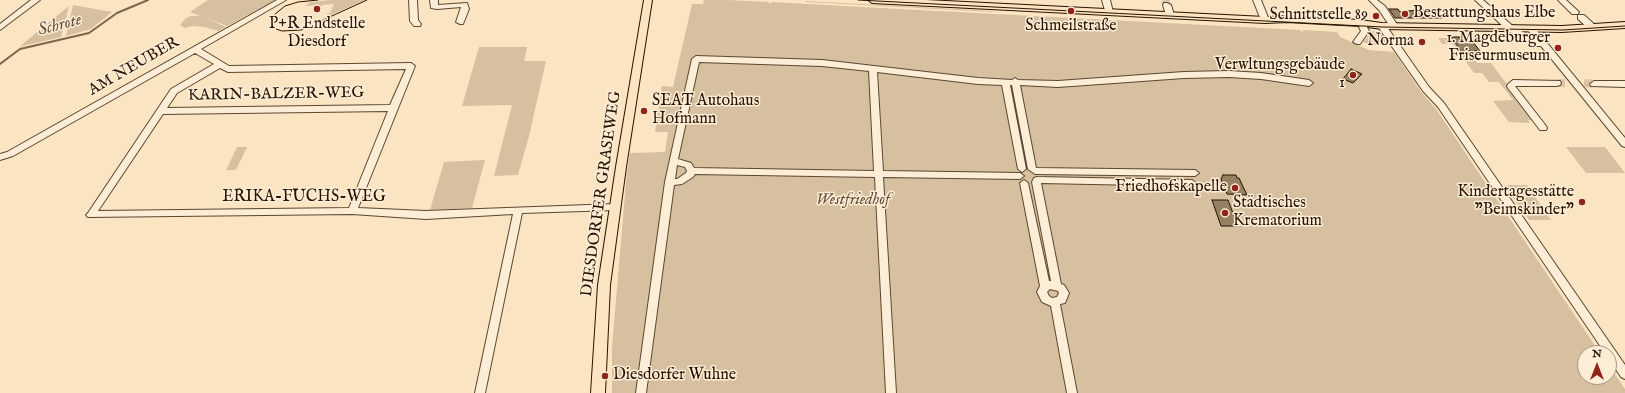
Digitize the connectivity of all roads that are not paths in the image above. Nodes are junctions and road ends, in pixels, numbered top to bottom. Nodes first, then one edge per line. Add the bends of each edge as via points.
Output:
1 (36, 0) edge
2 (282, 0) edge
3 (413, 0) edge
4 (434, 0) edge
5 (648, 0) edge
6 (872, 0) edge
7 (1106, 0) edge
8 (1257, 0) edge
9 (1373, 0) edge
10 (1480, 0) edge
11 (1562, 0) edge
12 (1166, 5) tunnel mouth
13 (1109, 12) junction
14 (1170, 16) junction
15 (1265, 20) junction
16 (460, 22) dead end
17 (417, 24) dead end
18 (1625, 25) edge
19 (1366, 26) junction
20 (1382, 26) junction
21 (1394, 26) junction
22 (1592, 27) junction
23 (0, 28) edge
24 (1510, 29) junction
25 (1531, 29) junction
26 (1357, 42) dead end
27 (1543, 46) junction
28 (194, 49) junction
29 (219, 65) junction
30 (873, 70) junction
31 (1005, 81) junction
32 (1015, 81) junction
33 (1309, 83) dead end
34 (1557, 83) tunnel mouth
35 (1570, 84) junction
36 (1584, 84) tunnel mouth
37 (1594, 84) tunnel mouth
38 (1625, 84) edge
39 (393, 108) junction
40 (160, 111) junction
41 (1544, 128) dead end
42 (1625, 144) edge
43 (0, 157) edge
44 (673, 162) junction
45 (691, 171) junction
46 (879, 173) junction
47 (1195, 173) dead end
48 (1022, 176) junction
49 (1035, 176) junction
50 (669, 182) junction
51 (1192, 183) dead end
52 (615, 207) junction
53 (518, 210) junction
54 (352, 211) junction
55 (1045, 286) junction
56 (1057, 286) junction
57 (1055, 302) junction
58 (1625, 374) edge
59 (480, 393) edge
60 (598, 393) edge
61 (641, 393) edge
62 (891, 393) edge
63 (1072, 393) edge

1 - 23 street
2 - 28 street, AM NEUBER
3 - 17 street via 414,21
4 - 16 street via 437,7 464,6
5 - 52 main road, DIESDORFER GRASEWEG
6 - 13 main road
7 - 13 street
8 - 15 street
9 - 21 street
10 - 24 street
11 - 22 street
12 - 14 street
13 - 14 main road
14 - 15 main road
15 - 19 main road via 1274,23
18 - 22 main road
19 - 20 main road
19 - 26 street
20 - 21 main road
20 - 58 street via 1426,89 1441,105
21 - 24 main road
22 - 25 main road
24 - 25 main road
24 - 27 street
25 - 27 street
27 - 35 street
28 - 29 street
28 - 43 street, AM NEUBER via 10,154
29 - 39 street via 228,69 411,66
29 - 40 street via 174,91
30 - 31 street via 978,81
30 - 44 street via 822,63 696,59
30 - 46 street
31 - 32 street
31 - 48 street
32 - 33 street via 1058,84 1233,74
32 - 49 street
34 - 41 street via 1513,83 1511,86
35 - 36 street
35 - 42 street
37 - 38 street
39 - 40 street, KARIN-BALZER-WEG
39 - 54 street
40 - 54 street, ERIKA-FUCHS-WEG via 91,215
44 - 45 street via 688,165
44 - 50 street
45 - 46 street
45 - 50 street via 690,175 678,182
46 - 48 street
46 - 62 street
47 - 49 street
48 - 49 street
48 - 49 street via 1032,184
48 - 55 street
49 - 51 street
49 - 56 street
50 - 61 street
52 - 53 street, ERIKA-FUCHS-WEG
52 - 60 main road, DIESDORFER GRASEWEG via 602,307
53 - 54 street, ERIKA-FUCHS-WEG via 426,214
53 - 59 street
55 - 56 street
55 - 57 street via 1043,295 1048,301
56 - 57 street via 1063,291 1064,296 1062,300
57 - 63 street

